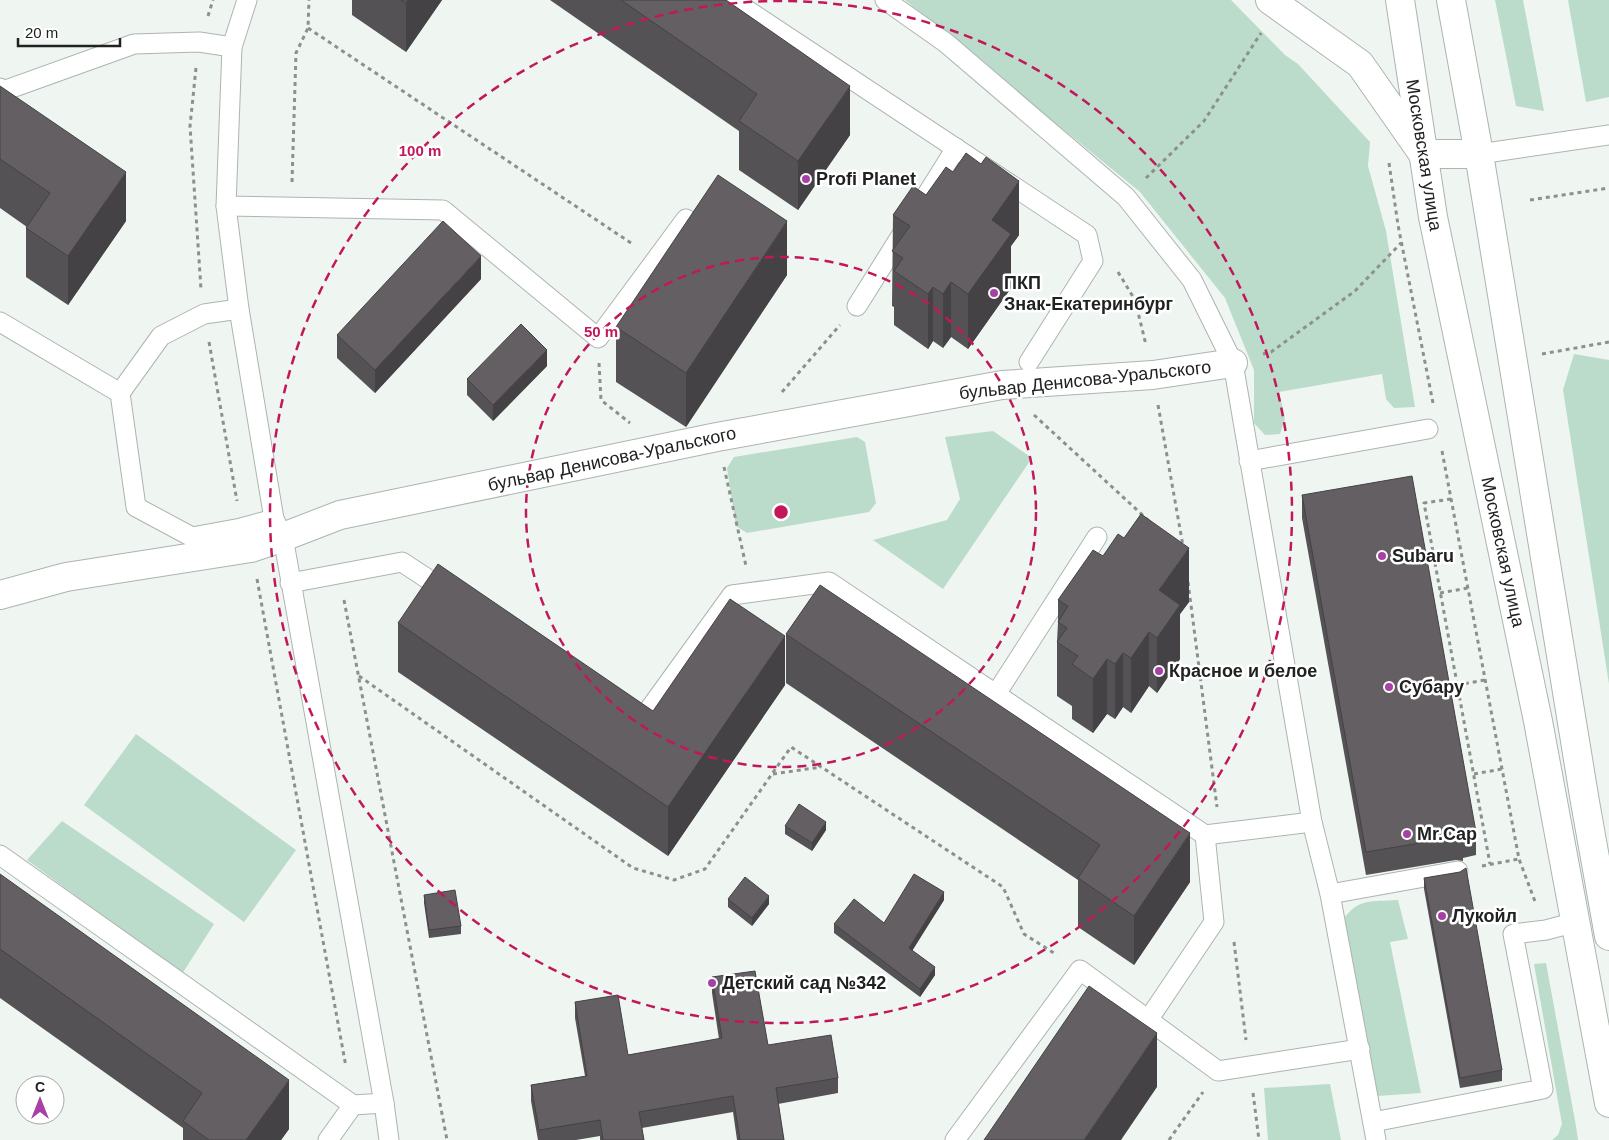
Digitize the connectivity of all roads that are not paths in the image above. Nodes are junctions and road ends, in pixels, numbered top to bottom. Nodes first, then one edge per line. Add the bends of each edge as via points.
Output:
1 (247, 0) edge
2 (732, 0) edge
3 (885, 0) edge
4 (1270, 0) edge
5 (1400, 0) edge
6 (1451, 0) edge
7 (232, 48) junction
8 (0, 88) edge
9 (1609, 134) edge
10 (956, 148) junction
11 (1423, 154) junction
12 (1479, 154) junction
13 (226, 206) junction
14 (686, 219) edge
15 (857, 306) road end
16 (239, 309) junction
17 (0, 322) edge
18 (1029, 362) dead end
19 (1232, 363) junction
20 (120, 393) junction
21 (1434, 435) road end
22 (1249, 461) junction
23 (278, 528) junction
24 (1097, 537) dead end
25 (290, 583) junction
26 (0, 595) edge
27 (460, 600) edge
28 (996, 694) junction
29 (618, 702) edge
30 (1312, 822) junction
31 (1213, 834) junction
32 (0, 855) edge
33 (1458, 871) edge
34 (1330, 894) junction
35 (1576, 922) junction
36 (1609, 936) edge
37 (1148, 1020) junction
38 (1360, 1049) junction
39 (384, 1102) junction
40 (1609, 1103) edge
41 (353, 1105) junction
42 (1374, 1131) edge
43 (328, 1140) edge
44 (389, 1140) edge
45 (955, 1140) edge

1 - 7 lane
2 - 10 lane
3 - 19 lane via 946,43 1126,197 1192,280
4 - 11 main road via 1360,64
5 - 11 main road, Московская улица
6 - 12 main road, Московская улица
7 - 8 lane via 199,42 134,44 4,91
7 - 13 lane
9 - 12 lane
10 - 15 lane
10 - 18 lane via 1088,235 1093,261
11 - 12 main road
11 - 35 main road, Московская улица via 1433,217 1538,721
12 - 36 main road, Московская улица
13 - 14 lane via 443,210 598,338
13 - 16 lane
16 - 20 lane via 204,314 161,336
16 - 23 lane
17 - 20 lane
19 - 22 lane
19 - 23 main road, бульвар Денисова-Уральского via 1153,375 1002,385 717,437
20 - 23 lane via 136,507 192,537 242,528
21 - 22 lane
22 - 30 lane
23 - 25 lane
23 - 26 main road, бульвар Денисова-Уральского via 251,548 66,577
24 - 28 lane
25 - 27 lane via 402,562
25 - 39 lane
28 - 29 lane via 829,582 732,595 643,718
28 - 31 lane
30 - 31 lane
30 - 34 lane
31 - 37 lane via 1214,922
32 - 41 lane
33 - 34 lane
34 - 38 lane
35 - 40 main road, Московская улица
35 - 42 lane via 1513,934 1543,1090
37 - 38 lane via 1218,1071
37 - 45 lane via 1080,970
38 - 42 lane
39 - 41 lane
39 - 44 lane
41 - 43 lane

